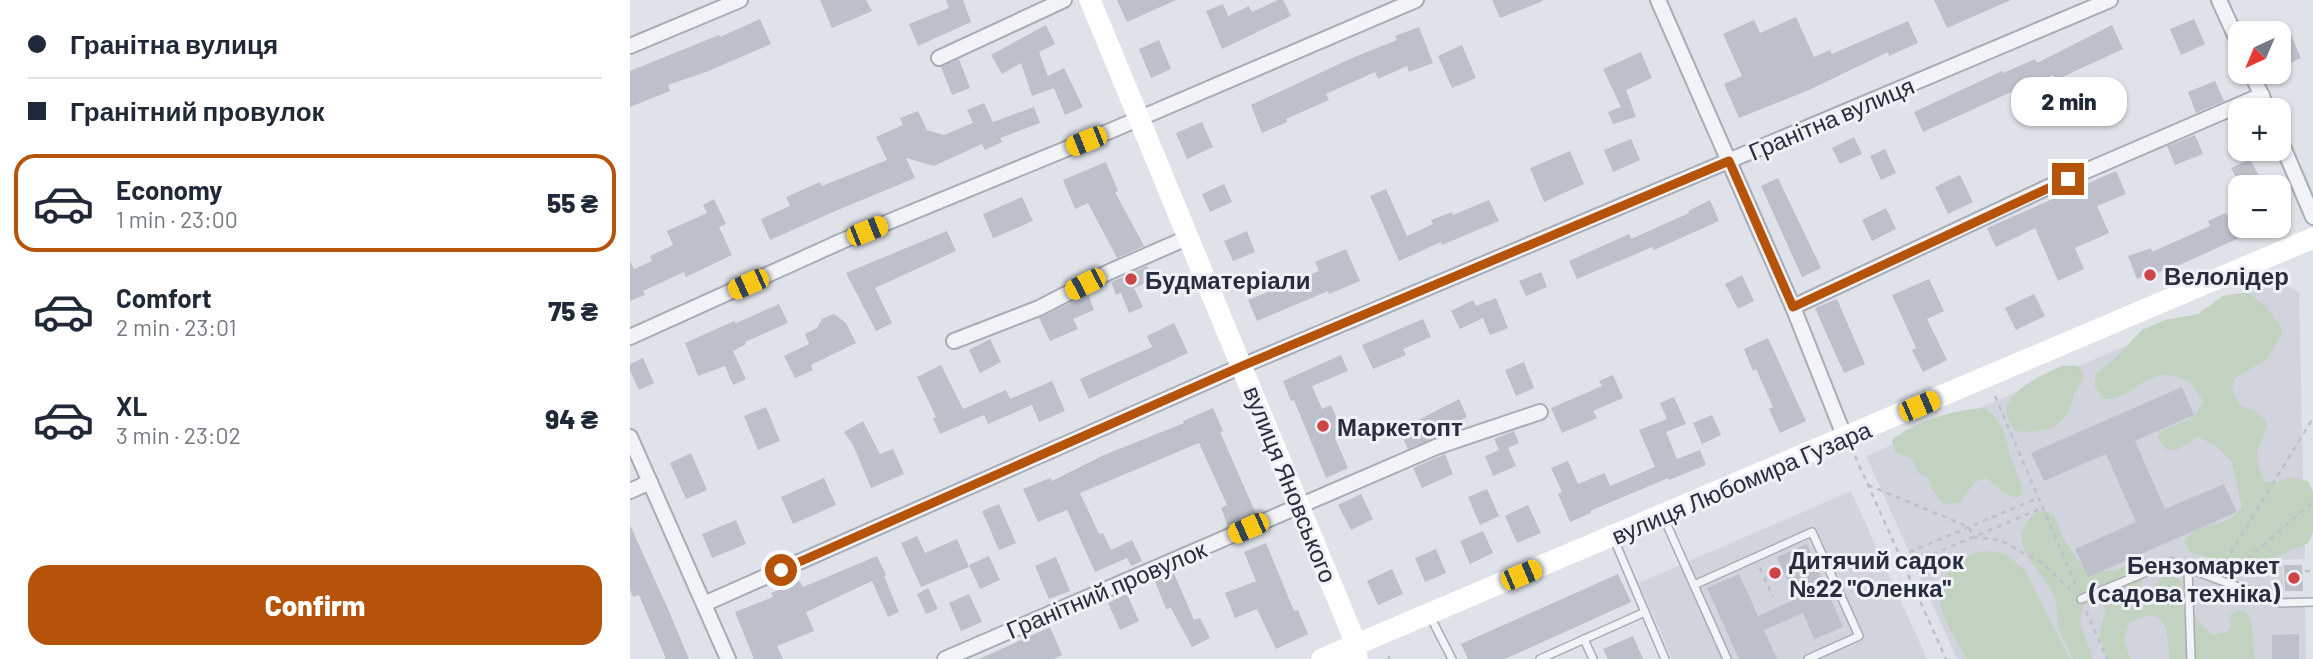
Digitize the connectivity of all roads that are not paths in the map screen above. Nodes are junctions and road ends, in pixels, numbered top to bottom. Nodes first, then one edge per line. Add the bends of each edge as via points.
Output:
1 (740, 0) edge
2 (1065, 0) edge
3 (1090, 0) edge
4 (1416, 0) edge
5 (1658, 0) edge
6 (2110, 0) edge
7 (2219, 0) edge
8 (2229, 21) edge
9 (630, 46) edge
10 (939, 58) dead end
11 (2257, 84) edge
12 (2262, 95) junction
13 (2263, 98) edge
14 (1139, 118) junction
15 (1729, 161) junction
16 (2289, 161) edge
17 (2313, 217) edge
18 (1189, 237) junction
19 (2313, 238) edge
20 (1793, 307) junction
21 (630, 337) edge
22 (954, 341) dead end
23 (1242, 366) junction
24 (1540, 412) dead end
25 (630, 436) edge
26 (1850, 447) junction
27 (650, 482) junction
28 (630, 491) edge
29 (1300, 505) junction
30 (1662, 514) junction
31 (1612, 536) junction
32 (2188, 569) junction
33 (1694, 585) junction
34 (2081, 599) road end
35 (2313, 602) edge
36 (704, 604) junction
37 (1645, 612) junction
38 (1429, 613) junction
39 (1584, 639) junction
40 (1357, 652) edge
41 (728, 659) edge
42 (945, 659) edge
43 (1322, 659) edge
44 (1452, 659) edge
45 (1540, 659) edge
46 (1593, 659) edge
47 (1665, 659) edge
48 (1727, 659) edge
49 (1808, 659) edge
50 (2190, 659) edge

1 - 9 street
2 - 10 street
3 - 14 street, вулиця Яновського
4 - 14 street
5 - 15 street
6 - 15 street, Гранітна вулиця
7 - 8 street
11 - 12 street
12 - 13 street
12 - 20 street via 2044,189
14 - 18 street, вулиця Яновського
14 - 21 street via 842,241
15 - 20 street
15 - 23 street, Гранітна вулиця
16 - 17 street
18 - 22 street via 1039,308
18 - 23 street, вулиця Яновського
19 - 26 street, вулиця Любомира Гузара
20 - 26 street
23 - 29 street, вулиця Яновського
23 - 36 street, Гранітна вулиця
24 - 29 street, Гранітний провулок via 1436,447
25 - 27 street
26 - 30 street, вулиця Любомира Гузара
27 - 28 street
27 - 36 street
29 - 40 street, вулиця Яновського
29 - 42 street, Гранітний провулок
30 - 31 street, вулиця Любомира Гузара
30 - 33 lane
31 - 37 lane
31 - 38 street, вулиця Любомира Гузара
32 - 34 lane via 2171,562
32 - 35 lane via 2281,603
32 - 50 lane
33 - 48 lane
33 - 49 lane via 1812,532 1859,636
36 - 41 street
37 - 39 lane
37 - 47 lane
38 - 40 street, вулиця Любомира Гузара
38 - 44 lane
39 - 45 lane
39 - 46 lane
40 - 43 street, вулиця Любомира Гузара

